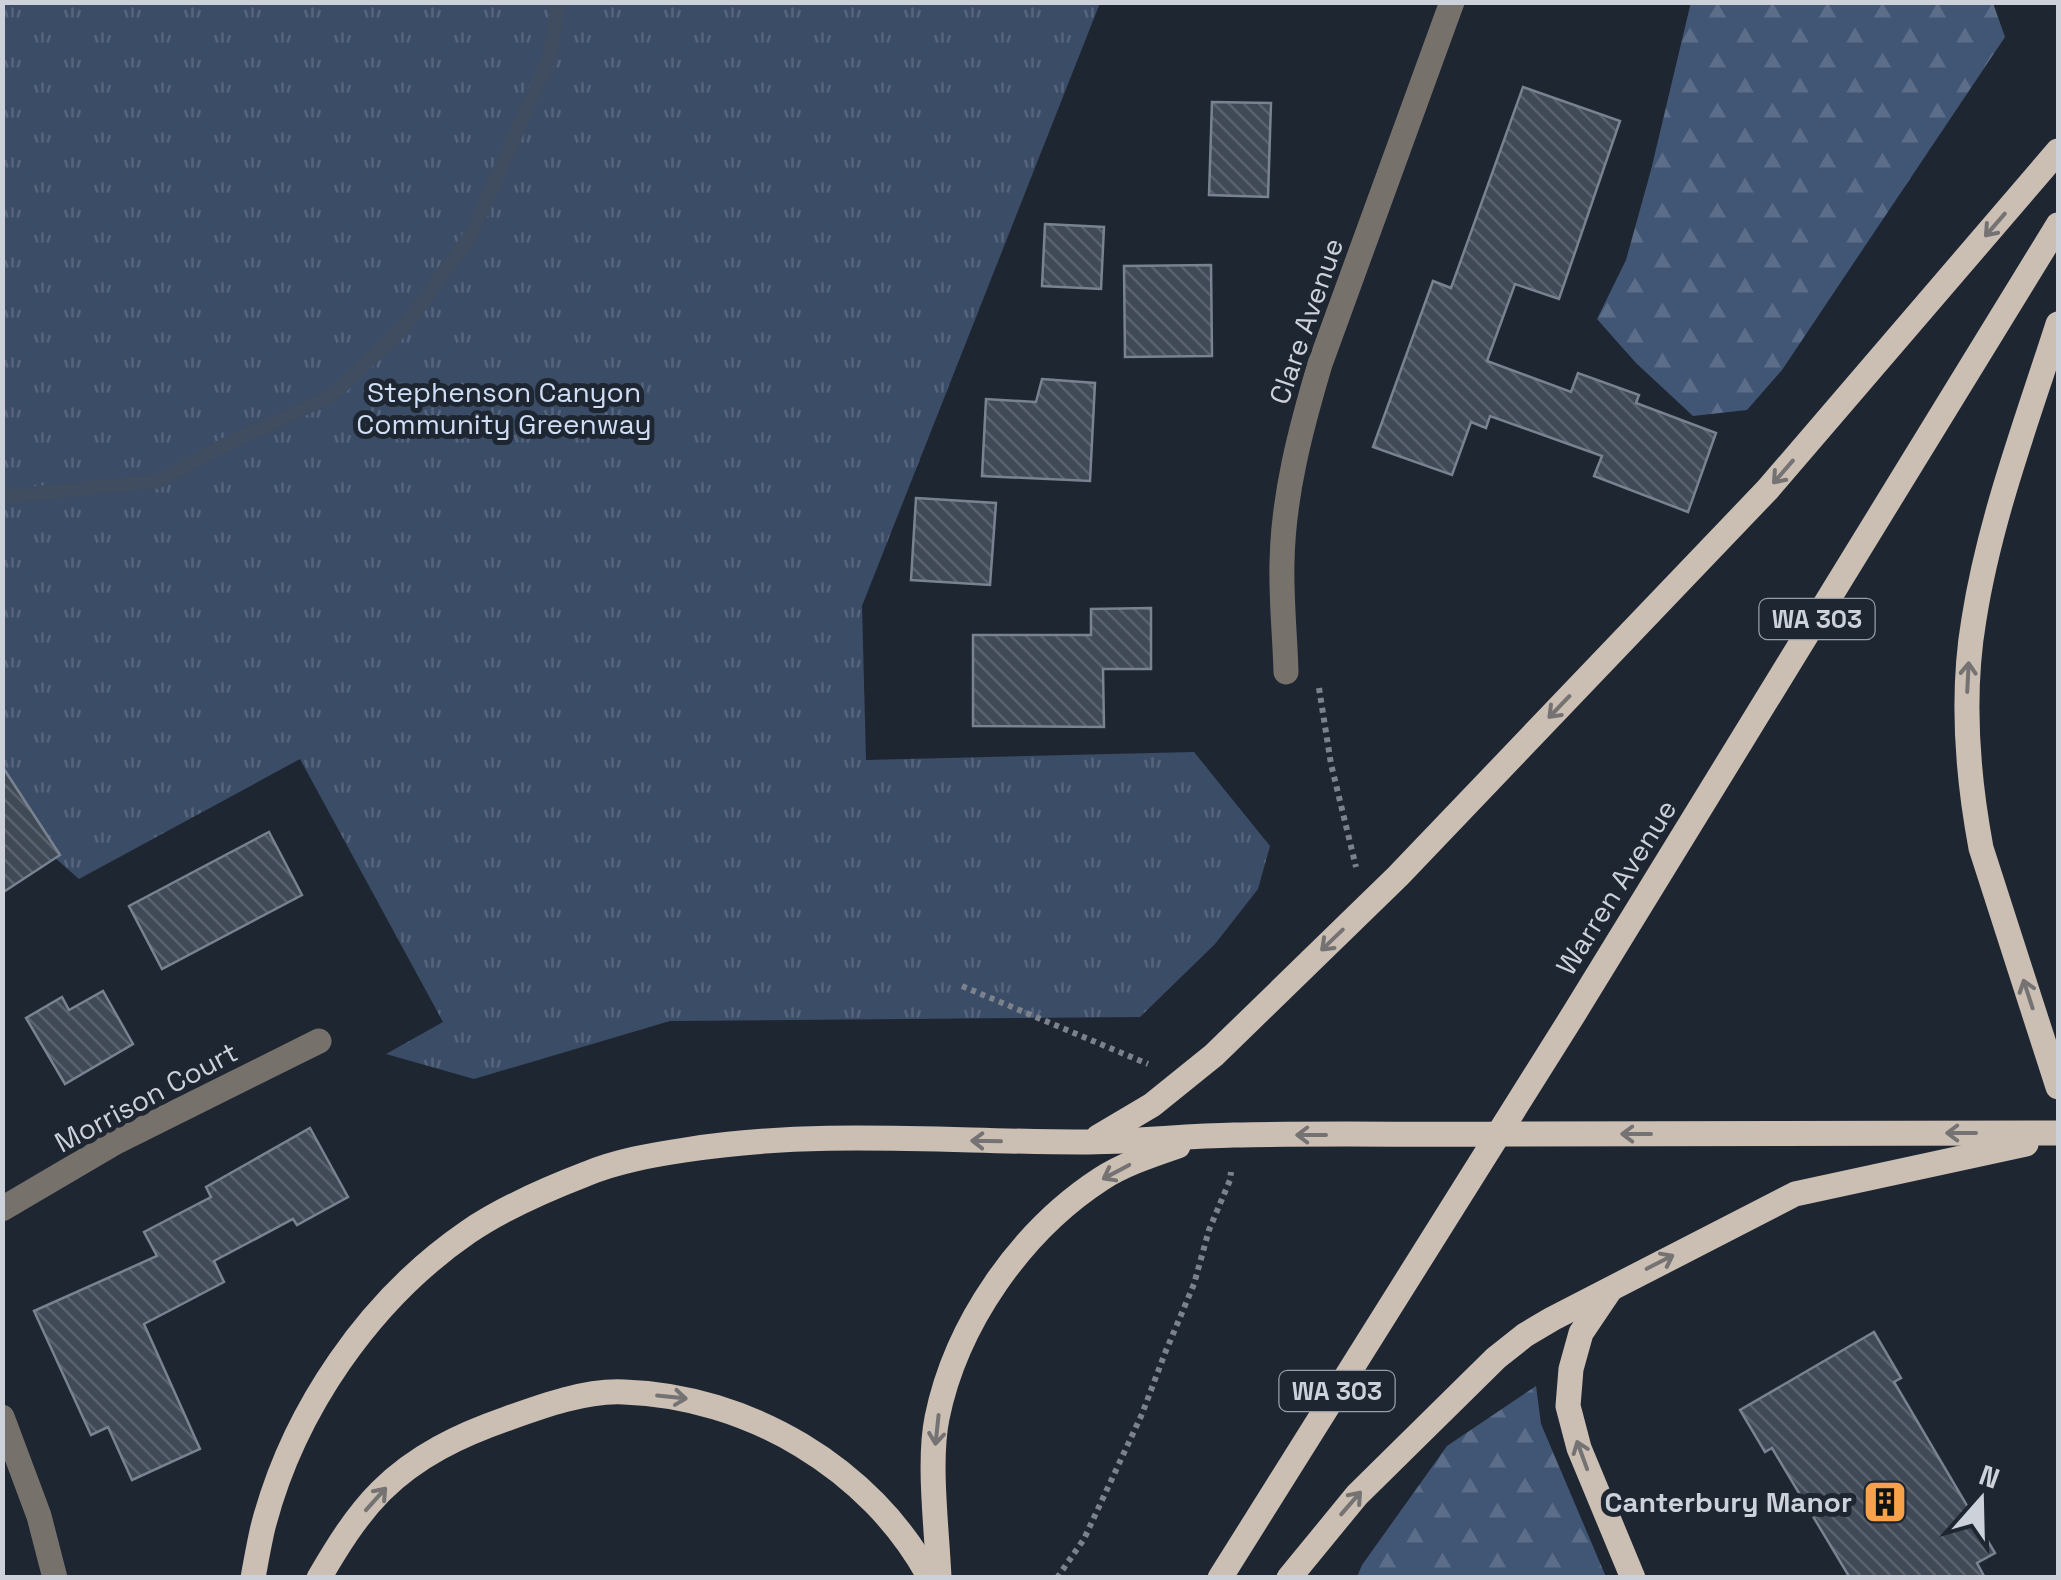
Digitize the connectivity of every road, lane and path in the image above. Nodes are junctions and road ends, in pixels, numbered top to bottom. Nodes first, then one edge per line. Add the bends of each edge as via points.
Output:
1 (1452, 2) edge
2 (2058, 151) edge
3 (2058, 226) edge
4 (2058, 324) edge
5 (1286, 672) dead end
6 (1318, 674) dead end
7 (1359, 879) dead end
8 (962, 986) dead end
9 (319, 1041) dead end
10 (1158, 1069) dead end
11 (2058, 1086) edge
12 (1234, 1135) junction
13 (2058, 1135) edge
14 (1206, 1136) junction
15 (1086, 1142) junction
16 (2, 1209) edge
17 (1612, 1286) junction
18 (2, 1418) edge
19 (56, 1578) edge
20 (254, 1578) edge
21 (319, 1578) edge
22 (930, 1578) edge
23 (939, 1578) edge
24 (1057, 1578) edge
25 (1220, 1578) edge
26 (1288, 1578) edge
27 (1633, 1578) edge

1 - 5 street, Clare Avenue via 1302,423 1282,561
2 -> 15 main road via 1768,489 1398,876 1214,1055 1139,1114
3 - 25 main road, Warren Avenue / WA 303
11 -> 4 main road via 1981,848 1966,718 1973,622 1991,534
6 - 7 path
8 - 10 path
9 - 16 street, Morrison Court via 116,1142
13 -> 12 main road
12 - 14 main road
12 - 24 path via 1230,1180 1194,1284 1084,1540
17 -> 13 main road via 1795,1194
14 - 15 main road
14 -> 23 main road via 1130,1164 1057,1212 969,1324 937,1420
15 -> 20 main road via 734,1142 592,1171 534,1196 470,1230 425,1266 339,1362 276,1484
26 -> 17 main road via 1357,1495 1496,1358
27 -> 17 main road via 1568,1406 1580,1333
18 - 19 street
21 -> 22 main road via 381,1491 430,1451 557,1401 621,1391 693,1400 814,1451 878,1504

